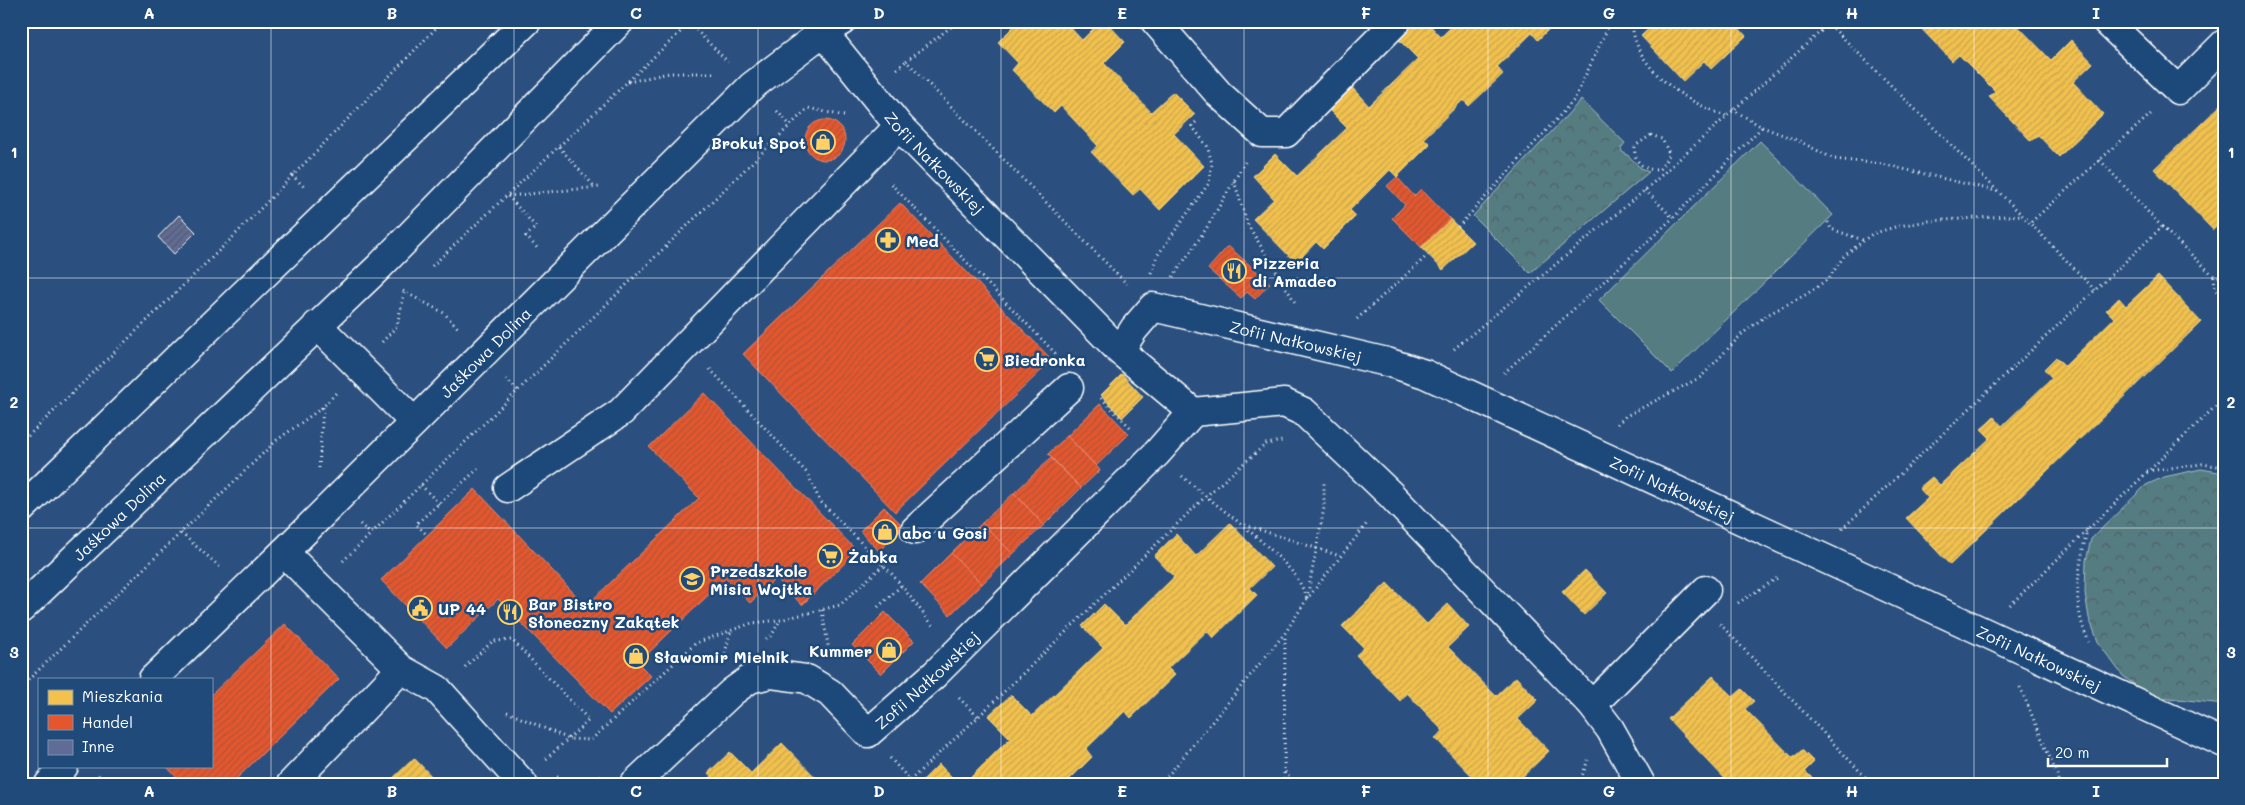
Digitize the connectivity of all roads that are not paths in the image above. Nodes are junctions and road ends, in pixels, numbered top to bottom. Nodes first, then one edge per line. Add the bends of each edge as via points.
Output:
1 (527, 21) edge
2 (620, 21) edge
3 (1155, 21) edge
4 (1397, 21) edge
5 (2106, 21) edge
6 (833, 26) edge
7 (2224, 44) edge
8 (899, 126) junction
9 (317, 325) junction
10 (1120, 351) junction
11 (1070, 388) dead end
12 (1193, 412) junction
13 (414, 422) junction
14 (508, 488) dead end
15 (21, 509) edge
16 (915, 530) road end
17 (284, 552) junction
18 (1706, 590) dead end
19 (21, 609) edge
20 (401, 669) junction
21 (154, 678) edge
22 (1592, 705) junction
23 (2224, 743) edge
24 (62, 768) edge
25 (49, 784) edge
26 (292, 784) edge
27 (523, 784) edge
28 (634, 784) edge
29 (1642, 784) edge

1 - 15 street
2 - 9 street, Jaśkowa Dolina via 379,267
3 - 4 street via 1219,94 1262,133 1286,132
5 - 7 street via 2178,90
6 - 8 street, Zofii Nałkowskiej
6 - 13 street, Jaśkowa Dolina via 752,86
8 - 10 street, Zofii Nałkowskiej
8 - 14 street via 621,412
9 - 13 street
9 - 19 street, Jaśkowa Dolina
10 - 12 street, Zofii Nałkowskiej
10 - 23 street, Zofii Nałkowskiej via 1147,303 1425,374
11 - 16 street
12 - 22 street via 1284,403 1304,412 1390,494
12 - 28 street, Zofii Nałkowskiej via 1157,453 935,674 868,733 830,693 807,679 770,674 750,679 732,692
13 - 17 street, Jaśkowa Dolina
17 - 20 street
17 - 21 street, Jaśkowa Dolina
18 - 22 street
20 - 26 street
20 - 27 street via 437,689
22 - 29 street
24 - 25 street

